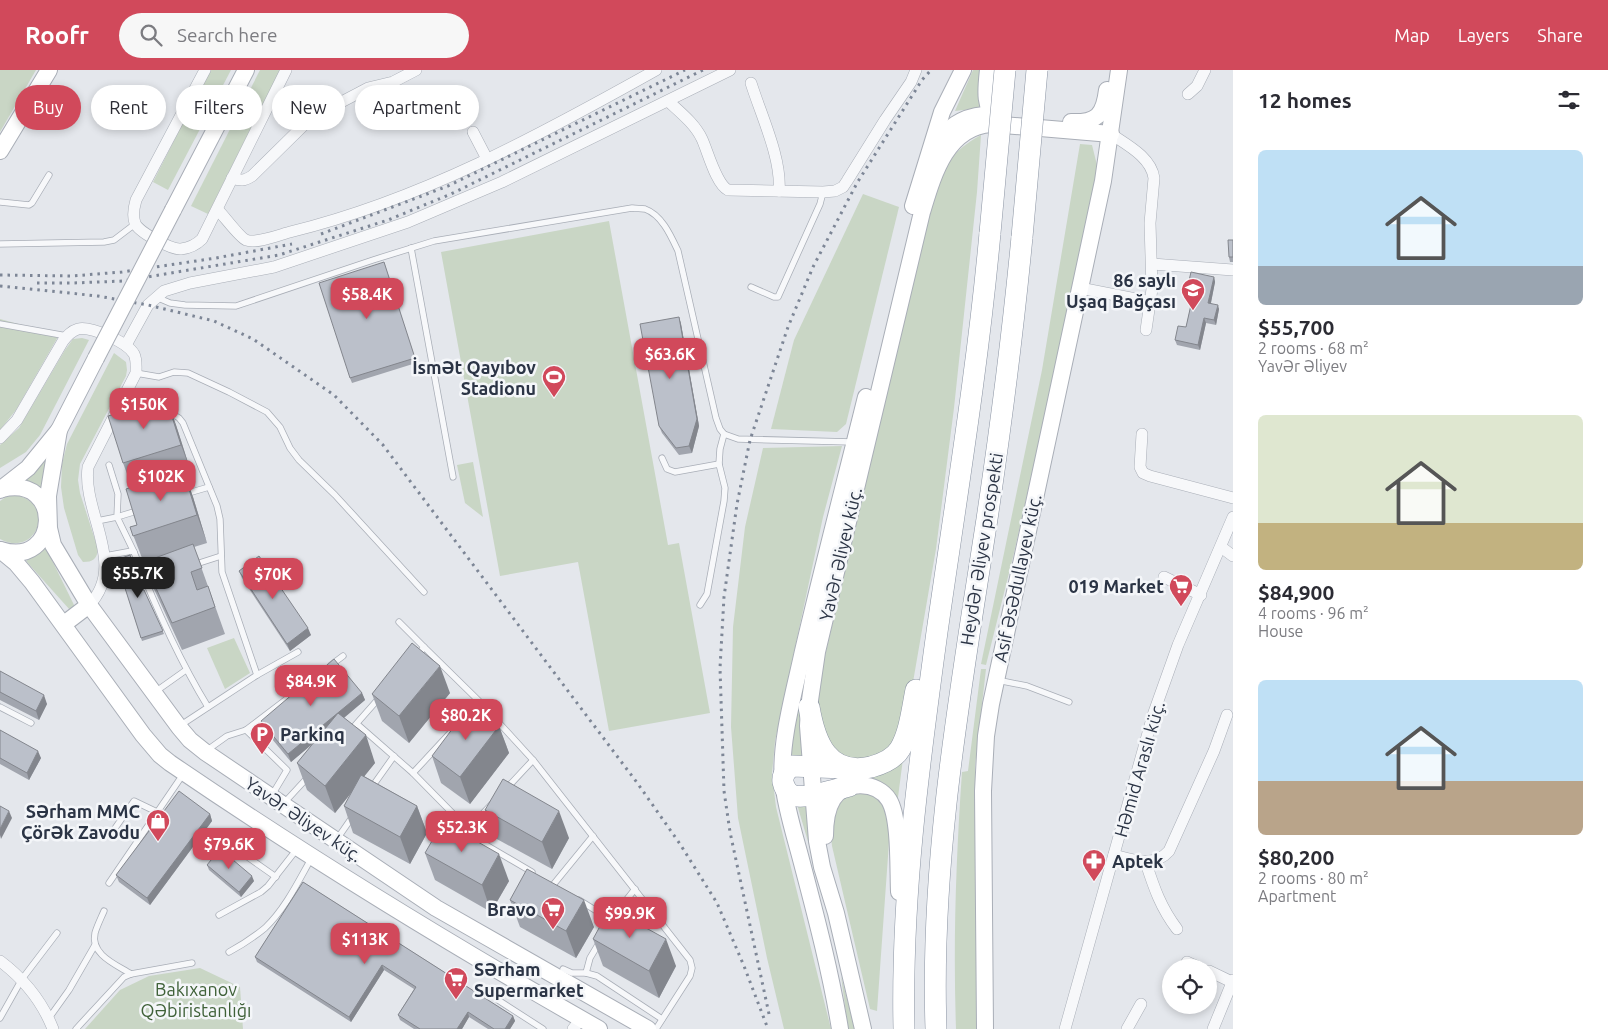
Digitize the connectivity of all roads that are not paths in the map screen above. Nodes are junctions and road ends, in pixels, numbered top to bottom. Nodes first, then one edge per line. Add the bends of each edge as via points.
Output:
1 (50, 70) edge
2 (205, 70) edge
3 (246, 70) edge
4 (286, 70) edge
5 (416, 70) edge
6 (656, 70) edge
7 (730, 70) edge
8 (916, 70) edge
9 (963, 70) edge
10 (988, 70) edge
11 (1005, 70) edge
12 (1037, 70) edge
13 (1110, 70) edge
14 (1119, 70) edge
15 (1130, 70) edge
16 (1205, 70) edge
17 (751, 83) dead end
18 (1188, 94) dead end
19 (668, 101) junction
20 (998, 120) junction
21 (473, 132) dead end
22 (1111, 134) junction
23 (0, 151) edge
24 (487, 159) junction
25 (926, 160) junction
26 (48, 175) dead end
27 (232, 178) junction
28 (779, 192) junction
29 (823, 192) junction
30 (0, 202) edge
31 (218, 210) junction
32 (135, 224) junction
33 (0, 244) edge
34 (411, 248) junction
35 (1152, 264) junction
36 (1233, 270) edge
37 (752, 287) dead end
38 (1080, 288) junction
39 (156, 297) junction
40 (1151, 302) junction
41 (0, 324) edge
42 (1146, 330) dead end
43 (67, 336) junction
44 (126, 345) junction
45 (136, 373) junction
46 (128, 391) junction
47 (59, 430) junction
48 (724, 434) junction
49 (1142, 434) dead end
50 (0, 438) edge
51 (855, 442) junction
52 (662, 458) dead end
53 (719, 464) junction
54 (109, 465) dead end
55 (453, 477) dead end
56 (209, 487) junction
57 (1, 490) edge
58 (957, 496) junction
59 (176, 497) edge
60 (1233, 498) edge
61 (151, 506) edge
62 (117, 517) junction
63 (1233, 517) edge
64 (48, 520) junction
65 (96, 521) junction
66 (1221, 547) junction
67 (0, 551) edge
68 (134, 552) junction
69 (105, 556) junction
70 (221, 556) junction
71 (1233, 556) edge
72 (193, 565) edge
73 (1164, 577) dead end
74 (424, 592) dead end
75 (1201, 595) junction
76 (90, 605) junction
77 (700, 605) dead end
78 (399, 622) dead end
79 (64, 624) junction
80 (424, 647) junction
81 (298, 652) dead end
82 (343, 656) dead end
83 (412, 661) edge
84 (328, 668) edge
85 (186, 670) junction
86 (257, 675) junction
87 (995, 679) junction
88 (387, 689) edge
89 (298, 690) edge
90 (154, 692) junction
91 (479, 701) junction
92 (1069, 702) dead end
93 (0, 707) edge
94 (208, 707) junction
95 (809, 707) junction
96 (472, 708) edge
97 (1227, 715) dead end
98 (31, 723) dead end
99 (356, 724) junction
100 (179, 727) junction
101 (246, 730) junction
102 (453, 730) edge
103 (343, 738) edge
104 (205, 752) junction
105 (394, 756) junction
106 (533, 760) junction
107 (811, 766) junction
108 (184, 773) junction
109 (413, 773) junction
110 (309, 775) edge
111 (850, 777) junction
112 (783, 782) junction
113 (367, 794) edge
114 (501, 794) edge
115 (814, 794) junction
116 (276, 801) junction
117 (494, 802) edge
118 (357, 810) edge
119 (157, 812) junction
120 (468, 829) junction
121 (111, 834) dead end
122 (593, 836) junction
123 (336, 841) junction
124 (298, 848) junction
125 (1114, 855) junction
126 (312, 857) junction
127 (249, 858) dead end
128 (1146, 863) junction
129 (536, 875) edge
130 (276, 877) junction
131 (545, 880) edge
132 (109, 883) dead end
133 (553, 885) junction
134 (635, 889) junction
135 (562, 890) edge
136 (570, 895) edge
137 (104, 911) dead end
138 (836, 913) junction
139 (219, 915) dead end
140 (611, 920) junction
141 (607, 928) edge
142 (1177, 928) dead end
143 (57, 933) dead end
144 (603, 935) edge
145 (95, 945) junction
146 (229, 952) dead end
147 (0, 960) edge
148 (192, 963) dead end
149 (563, 969) dead end
150 (586, 973) junction
151 (132, 974) junction
152 (1217, 974) edge
153 (22, 979) junction
154 (1233, 981) edge
155 (903, 986) junction
156 (498, 1000) dead end
157 (1141, 1004) dead end
158 (0, 1018) edge
159 (662, 1019) junction
160 (51, 1024) edge
161 (577, 1024) edge
162 (76, 1029) edge
163 (543, 1029) edge
164 (599, 1029) edge
165 (648, 1029) edge
166 (656, 1029) edge
167 (840, 1029) edge
168 (863, 1029) edge
169 (904, 1029) edge
170 (938, 1029) edge
171 (985, 1029) edge
172 (1065, 1029) edge
173 (1127, 1029) edge
174 (1213, 1029) edge

1 - 23 main road
2 - 32 street via 136,200
3 - 47 main road, bridge
4 - 27 street
5 - 27 street via 393,82 368,88 311,118 252,176 240,181
6 - 24 street via 557,125
7 - 19 street
8 - 29 street via 843,187
9 - 25 main road, Yavər Əliyev küç. via 942,112
10 - 20 main road via 987,105
11 - 58 highway, Heydər Əliyev prospekti, bridge via 977,357
12 - 170 highway, Heydər Əliyev prospekti, bridge via 1022,237 996,453 947,787 938,899 935,998
13 - 20 main road via 1103,109 1094,120
14 - 22 main road
15 - 22 main road via 1124,102
16 - 18 street via 1197,86
17 - 28 street via 777,162
19 - 28 street via 701,137 724,188
19 - 39 street via 502,182 408,222 274,267 175,286
20 - 22 main road
20 - 25 main road via 975,116 960,121 945,132
20 - 95 main road, Yavər Əliyev küç. via 964,132 942,158 930,186 817,652
21 - 24 street
22 - 35 street via 1142,158 1153,172
22 - 38 main road, Asif Əsədullayev küç.
24 - 31 street via 382,204 320,225 264,239 252,241 241,238
25 - 51 main road, Yavər Əliyev küç.
26 - 30 lane via 32,203
27 - 31 street
28 - 29 street
29 - 37 lane via 778,297
31 - 32 street via 202,239 183,249 162,242
32 - 33 lane via 114,240 104,242
34 - 39 lane via 236,306 185,305
34 - 48 lane via 434,241 632,208 645,209 669,231 678,250 716,418
34 - 55 lane
35 - 36 street
35 - 40 street
38 - 40 street
38 - 87 main road, Asif Əsədullayev küç.
39 - 44 street via 148,305
40 - 42 street
41 - 43 lane
43 - 44 street via 76,329 87,328
43 - 50 street via 17,420
44 - 45 street via 135,358
45 - 46 street
45 - 74 lane via 159,377 174,372 188,373 267,412 299,460
46 - 56 lane via 179,418
46 - 65 street via 88,467 88,490
47 - 57 main road via 28,468
47 - 64 main road via 50,476
48 - 51 lane via 738,439
48 - 53 lane
49 - 60 street via 1140,467 1143,473
51 - 112 main road, Yavər Əliyev küç. via 799,672 784,746
52 - 53 lane via 667,469 675,472
53 - 77 lane via 725,488 724,501 707,594
54 - 62 lane via 118,494
56 - 59 lane
56 - 70 lane via 220,519
57 - 64 main road via 13,487 33,492 46,509
58 - 111 highway via 904,740 900,749 886,762 862,769
58 - 155 highway, Heydər Əliyev prospekti via 915,792
61 - 62 lane
62 - 65 lane
62 - 68 lane
63 - 66 street, Həmid Araslı küç.
64 - 67 main road via 44,536 33,547 18,553
64 - 76 main road, Yavər Əliyev küç. via 53,545
65 - 69 street
66 - 71 street
66 - 75 street, Həmid Araslı küç.
67 - 79 main road, Yavər Əliyev küç. via 21,568
68 - 69 lane
68 - 85 lane
69 - 76 street via 101,588
70 - 72 lane
70 - 86 lane via 225,582
73 - 75 street
75 - 125 street, Həmid Araslı küç. via 1160,692
76 - 79 main road
76 - 90 main road, Yavər Əliyev küç.
78 - 80 lane
79 - 108 main road, Yavər Əliyev küç. via 151,746
80 - 83 lane
80 - 91 lane
81 - 86 lane
82 - 84 lane
85 - 90 lane
85 - 94 lane
86 - 94 lane
87 - 92 lane via 1027,686
87 - 171 main road, Asif Əsədullayev küç. via 986,736 983,791
88 - 99 lane
89 - 101 lane
90 - 100 main road, Yavər Əliyev küç.
91 - 96 lane
91 - 106 lane
93 - 98 lane
94 - 100 lane
95 - 107 main road, Yavər Əliyev küç.
95 - 111 highway via 816,737 824,752
97 - 128 street via 1169,851 1165,856
99 - 103 lane
99 - 105 lane
100 - 104 main road, Yavər Əliyev küç.
101 - 104 lane via 227,736
101 - 116 lane via 287,770
102 - 109 lane
104 - 116 main road, Yavər Əliyev küç.
105 - 109 lane
105 - 113 lane
106 - 114 lane
106 - 122 lane
107 - 111 highway
107 - 112 highway via 789,768
107 - 115 main road, Yavər Əliyev küç.
108 - 119 lane
108 - 124 main road, Yavər Əliyev küç.
109 - 120 lane
110 - 116 lane
111 - 115 highway
111 - 138 main road via 834,798 826,818 825,840
111 - 155 main road via 875,788 892,807
112 - 115 highway via 791,795
112 - 167 main road, Yavər Əliyev küç.
115 - 138 main road, Yavər Əliyev küç. via 819,855
116 - 123 main road, Yavər Əliyev küç.
117 - 120 lane
118 - 123 lane
119 - 121 lane via 134,801
119 - 132 lane
120 - 129 lane
122 - 133 lane
122 - 134 lane
123 - 165 main road, Yavər Əliyev küç. via 436,908
124 - 126 main road, Yavər Əliyev küç.
124 - 130 lane
125 - 128 street
125 - 172 street, Həmid Araslı küç.
126 - 146 lane via 267,926
126 - 161 main road, Yavər Əliyev küç.
127 - 130 lane
128 - 142 street via 1165,914
130 - 139 lane via 261,892
131 - 133 lane
133 - 135 lane
134 - 140 lane
134 - 159 lane via 690,960 692,968
136 - 140 lane
137 - 145 lane via 95,934
138 - 168 main road, Yavər Əliyev küç.
140 - 141 lane
143 - 153 lane
144 - 150 lane
145 - 151 lane via 100,954
145 - 160 lane
147 - 153 street
148 - 151 lane
149 - 150 lane
150 - 159 lane via 597,976
151 - 162 lane via 124,977
152 - 154 street
153 - 158 lane
153 - 160 street
154 - 174 street
155 - 169 highway, Heydər Əliyev prospekti
156 - 163 lane
157 - 173 street
159 - 166 lane
161 - 164 main road, Yavər Əliyev küç.

